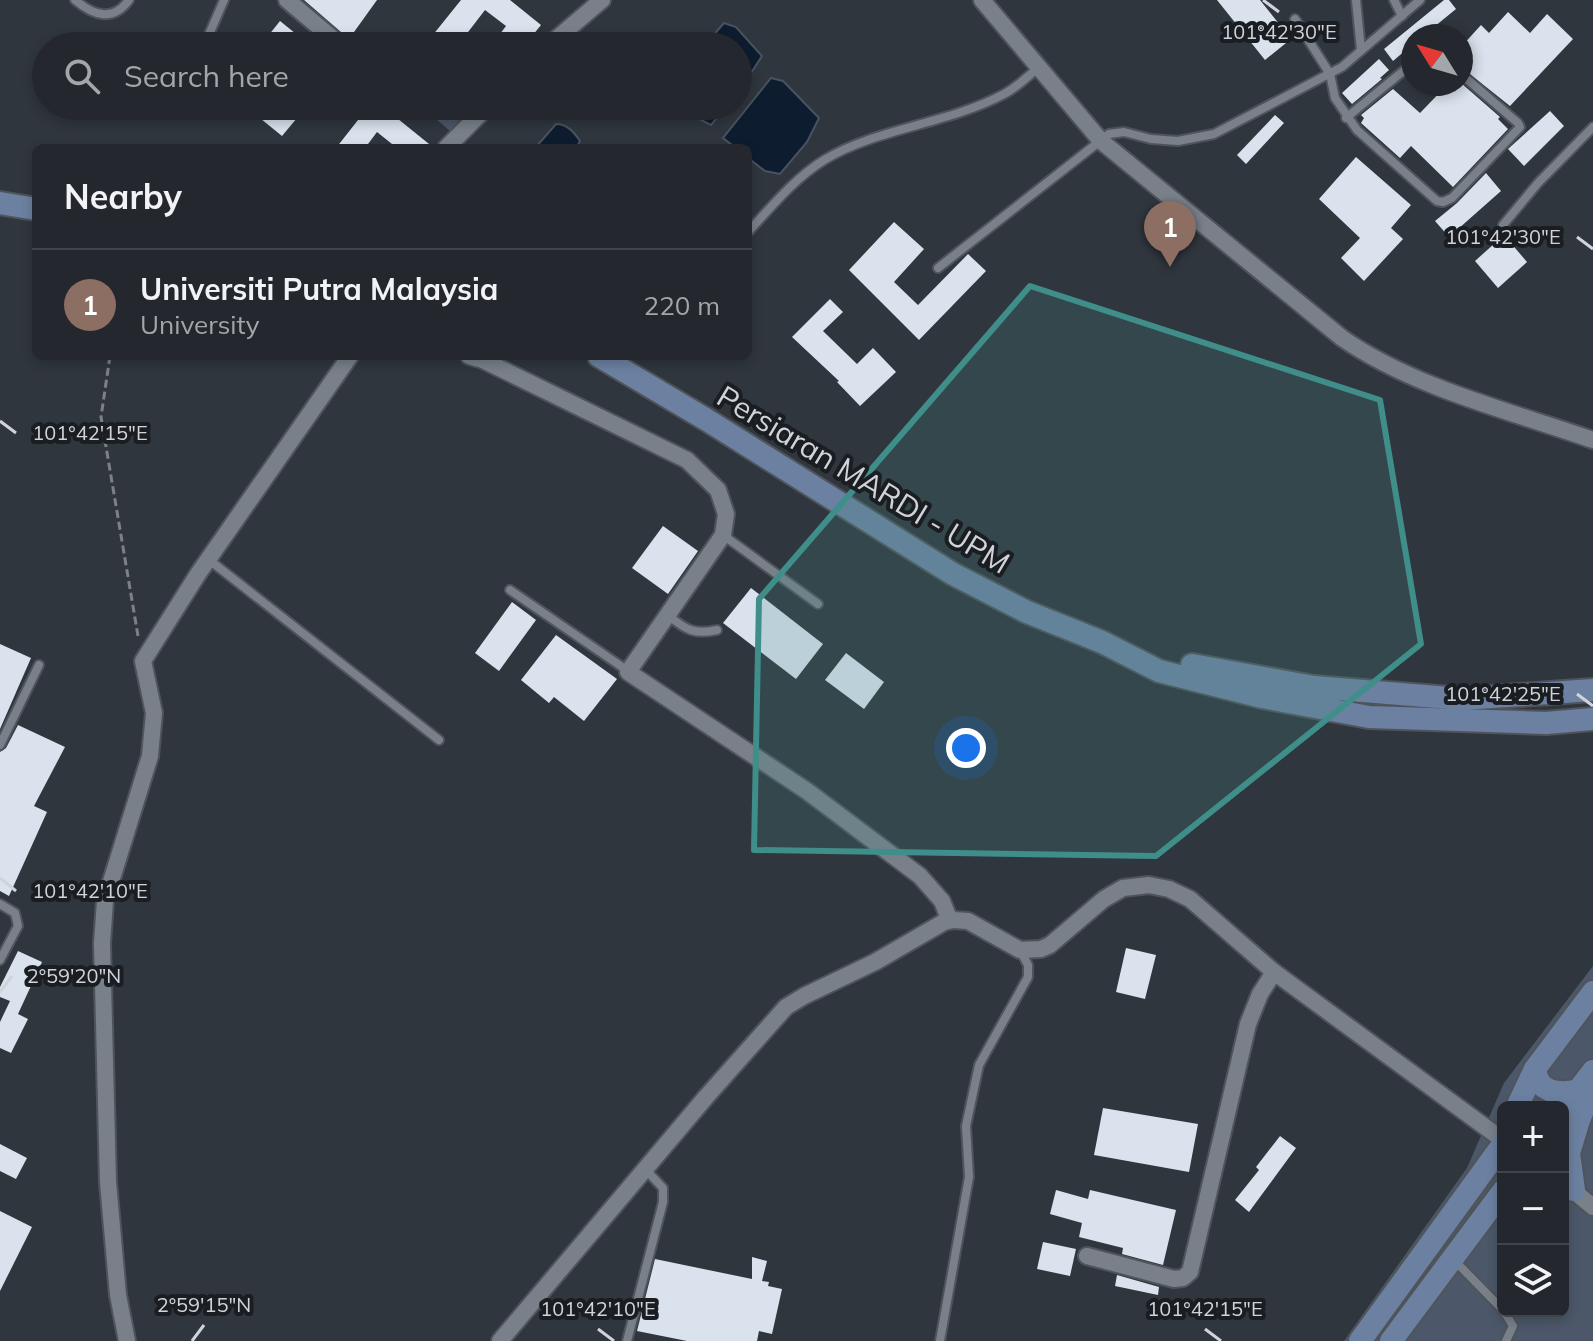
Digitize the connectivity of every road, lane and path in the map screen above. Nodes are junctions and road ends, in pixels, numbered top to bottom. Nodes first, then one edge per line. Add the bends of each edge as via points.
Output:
1 (75, 0) edge
2 (129, 0) edge
3 (224, 0) edge
4 (287, 0) edge
5 (602, 0) edge
6 (982, 0) edge
7 (1356, 0) edge
8 (1394, 0) edge
9 (1420, 0) edge
10 (1402, 16) junction
11 (1295, 19) dead end
12 (210, 32) edge
13 (325, 32) edge
14 (564, 32) edge
15 (1361, 50) junction
16 (1038, 68) junction
17 (1401, 73) edge
18 (1330, 74) junction
19 (1473, 84) edge
20 (1346, 118) junction
21 (474, 120) edge
22 (1593, 127) edge
23 (1101, 141) junction
24 (450, 144) edge
25 (0, 203) edge
26 (32, 208) edge
27 (1503, 225) dead end
28 (752, 228) edge
29 (938, 268) dead end
30 (109, 360) edge
31 (347, 360) edge
32 (483, 360) edge
33 (606, 360) edge
34 (1593, 440) edge
35 (723, 535) junction
36 (208, 559) junction
37 (510, 590) dead end
38 (818, 604) dead end
39 (669, 616) junction
40 (717, 630) dead end
41 (1102, 642) junction
42 (143, 661) junction
43 (39, 665) dead end
44 (628, 672) junction
45 (1591, 689) edge
46 (1593, 719) edge
47 (439, 740) dead end
48 (0, 745) edge
49 (0, 904) edge
50 (947, 910) junction
51 (1020, 950) junction
52 (0, 960) edge
53 (1274, 972) junction
54 (1593, 992) edge
55 (1535, 1069) junction
56 (1593, 1071) edge
57 (1585, 1089) edge
58 (1520, 1101) edge
59 (1569, 1104) edge
60 (1497, 1138) edge
61 (1497, 1150) edge
62 (645, 1169) junction
63 (1568, 1173) edge
64 (1569, 1187) edge
65 (1497, 1199) edge
66 (1593, 1207) edge
67 (1087, 1256) dead end
68 (1452, 1258) junction
69 (1497, 1303) edge
70 (1508, 1317) edge
71 (127, 1341) edge
72 (500, 1341) edge
73 (627, 1341) edge
74 (940, 1341) edge
75 (1360, 1341) edge
76 (1391, 1341) edge
77 (1506, 1341) edge

1 - 2 lane via 104,15 121,11
3 - 12 lane
4 - 13 street
5 - 14 street
6 - 16 street
7 - 15 lane
8 - 10 lane
9 - 10 lane
10 - 15 lane
11 - 18 lane
15 - 18 lane
16 - 23 street
16 - 28 lane via 1006,93 977,106 824,160
17 - 20 lane
18 - 20 lane
18 - 23 lane via 1214,134 1178,141 1115,131
19 - 20 lane via 1520,127 1443,202
21 - 24 street
22 - 27 lane
23 - 29 lane
23 - 34 street via 1371,358 1405,375
25 - 26 street
30 - 42 path via 101,417
31 - 36 street
32 - 35 street via 687,460 718,490 726,514
33 - 41 street, Persiaran MARDI - UPM via 953,574
35 - 38 lane
35 - 39 street
36 - 42 street
36 - 47 lane
37 - 44 lane
39 - 40 lane via 700,634
39 - 44 street
41 - 45 street, Persiaran MARDI - UPM via 1160,660 1314,687 1462,699
41 - 46 street, Persiaran MARDI - UPM via 1159,671 1369,717 1546,723
42 - 71 street via 154,713 150,756 105,901 102,943 108,1182
43 - 48 lane
44 - 50 street via 807,791 920,876
49 - 52 lane via 15,913 18,926
50 - 51 street
50 - 62 street via 944,922 786,1007
51 - 53 street via 1050,945 1104,899 1123,888 1149,885 1190,899
51 - 74 lane via 1028,977 979,1065 966,1126 969,1177
53 - 60 street
53 - 67 street via 1248,1024 1190,1272 1174,1279
54 - 55 street
55 - 57 street via 1547,1091
55 - 58 street
56 - 57 street
57 - 59 street
57 - 63 street
61 - 75 street
62 - 72 street
62 - 73 lane via 663,1188 663,1202
64 - 66 street
65 - 68 street
68 - 69 lane
68 - 76 street
70 - 77 lane via 1513,1326

